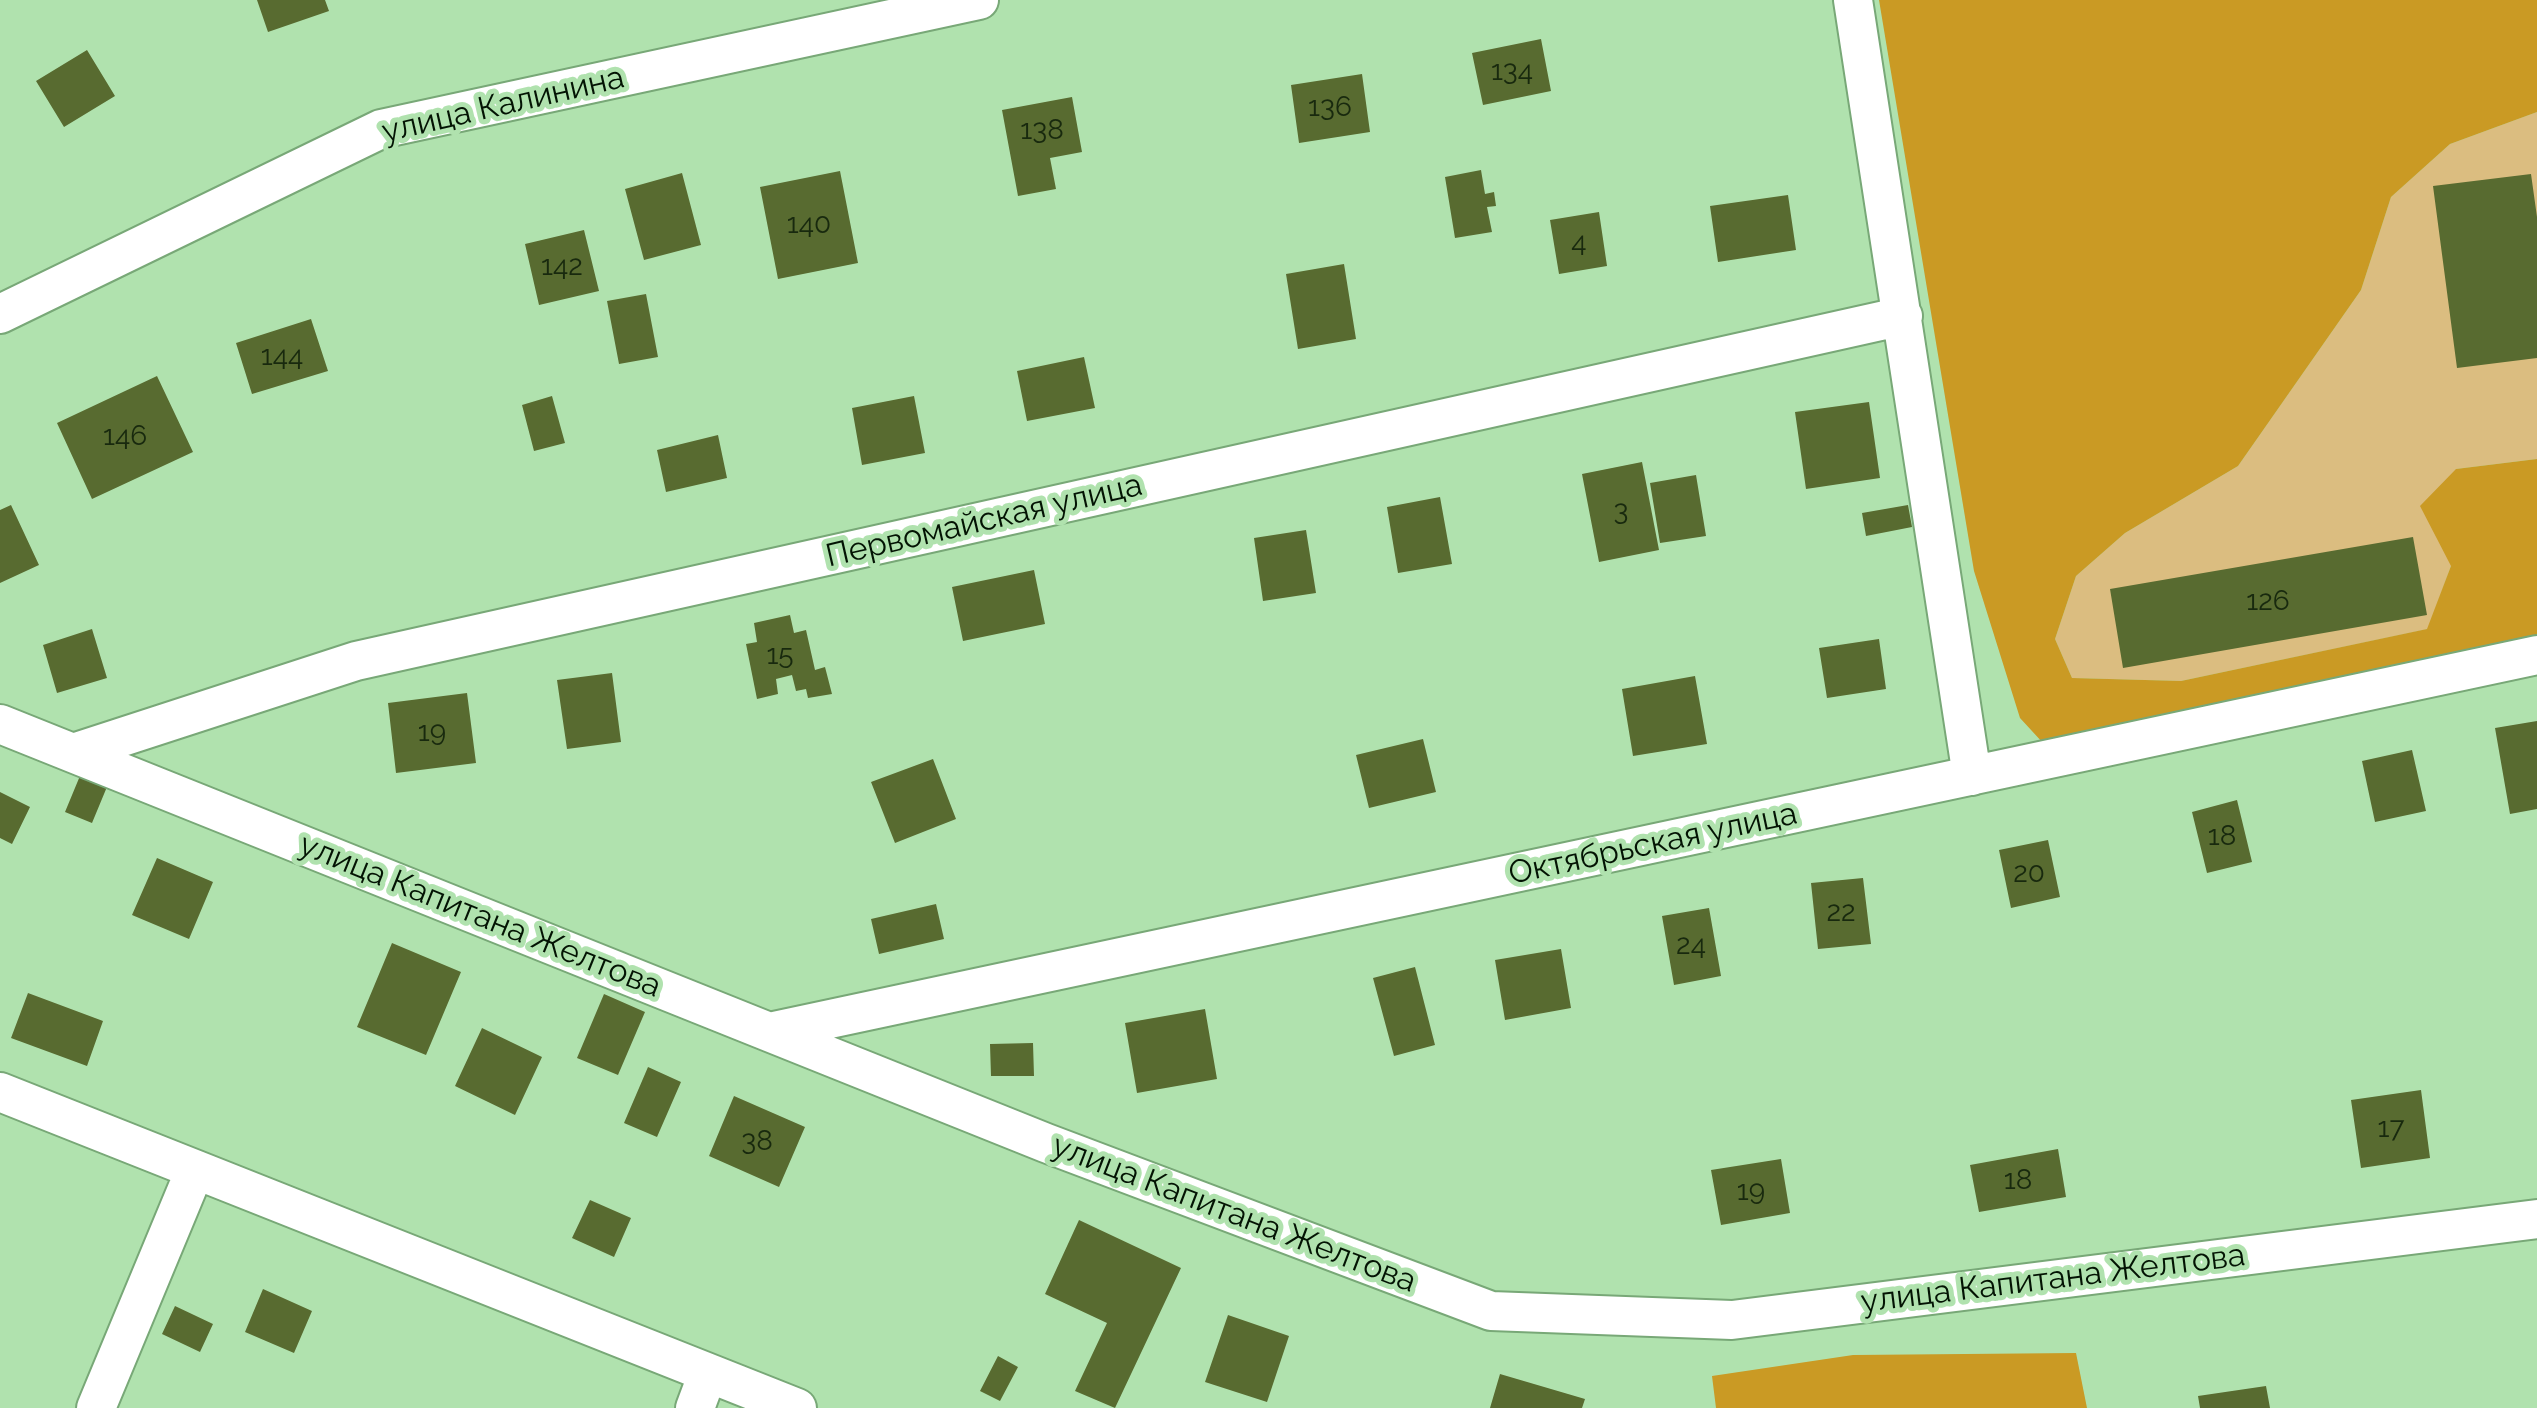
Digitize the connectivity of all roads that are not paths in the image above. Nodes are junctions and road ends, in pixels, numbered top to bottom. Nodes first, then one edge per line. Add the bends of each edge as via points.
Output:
1 (979, 0) edge
2 (1853, 0) edge
3 (0, 314) edge
4 (1902, 316) junction
5 (2537, 655) edge
6 (0, 724) edge
7 (73, 753) junction
8 (1972, 776) junction
9 (769, 1032) junction
10 (0, 1092) edge
11 (196, 1170) junction
12 (2537, 1219) edge
13 (701, 1391) edge
14 (96, 1408) edge
15 (797, 1408) edge

1 - 3 street, улица Калинина via 381,129
2 - 4 street
4 - 7 street, Первомайская улица via 356,661
4 - 8 street
5 - 8 street, Октябрьская улица
6 - 7 street, улица Капитана Желтова
7 - 9 street, улица Капитана Желтова
8 - 9 street, Октябрьская улица
9 - 12 street, улица Капитана Желтова via 1490,1311 1732,1320
10 - 11 street
11 - 13 street
11 - 14 street
13 - 15 street

